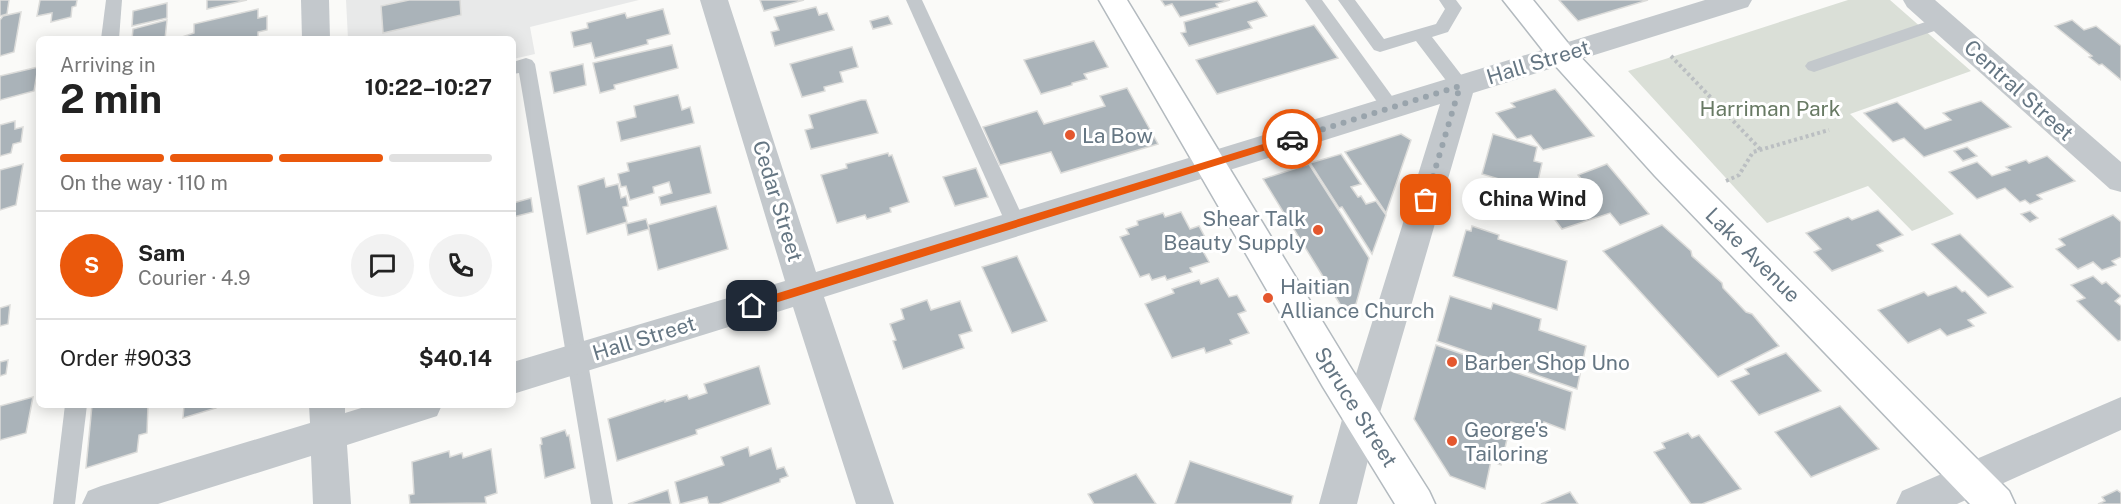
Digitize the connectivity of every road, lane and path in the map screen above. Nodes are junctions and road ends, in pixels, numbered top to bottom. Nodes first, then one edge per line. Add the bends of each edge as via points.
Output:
1 (114, 0) edge
2 (315, 0) edge
3 (714, 0) edge
4 (914, 0) edge
5 (1113, 0) edge
6 (1313, 0) edge
7 (1346, 0) edge
8 (1447, 0) edge
9 (1517, 0) edge
10 (1917, 0) edge
11 (1727, 2) edge
12 (1943, 22) junction
13 (1420, 34) junction
14 (110, 36) edge
15 (316, 36) edge
16 (1562, 54) junction
17 (1671, 56) dead end
18 (520, 66) edge
19 (1814, 66) dead end
20 (1460, 86) junction
21 (1391, 108) junction
22 (1829, 130) dead end
23 (1761, 150) junction
24 (1209, 164) junction
25 (2121, 180) edge
26 (1723, 183) dead end
27 (1016, 224) junction
28 (806, 289) junction
29 (577, 358) junction
30 (516, 377) edge
31 (76, 408) edge
32 (405, 408) edge
33 (2121, 413) edge
34 (1361, 416) junction
35 (329, 420) edge
36 (1984, 491) edge
37 (64, 504) edge
38 (101, 504) edge
39 (332, 504) edge
40 (602, 504) edge
41 (875, 504) edge
42 (1338, 504) edge
43 (1416, 504) edge
44 (1915, 504) edge

1 - 14 lane
2 - 15 street
3 - 28 street, Cedar Street
4 - 27 lane
5 - 24 street, Spruce Street
6 - 21 lane
7 - 13 lane via 1380,46
8 - 13 lane via 1454,8 1442,28
9 - 16 street, Lake Avenue
10 - 12 street, Central Street
11 - 16 street, Hall Street
12 - 19 lane
12 - 25 street, Central Street
13 - 20 lane
16 - 20 street, Hall Street
16 - 36 street, Lake Avenue via 1673,175
17 - 23 path
18 - 29 lane
20 - 21 street, Hall Street
20 - 34 street
21 - 24 street, Hall Street
22 - 23 path
23 - 26 path via 1753,152 1739,175
24 - 27 street, Hall Street
24 - 34 street, Spruce Street
27 - 28 street, Hall Street
28 - 29 street, Hall Street
28 - 41 street, Cedar Street
29 - 30 street, Hall Street
29 - 40 lane
31 - 37 lane
32 - 35 street
33 - 36 street
34 - 42 street
34 - 43 street, Spruce Street
35 - 38 street
35 - 39 street
36 - 44 street

